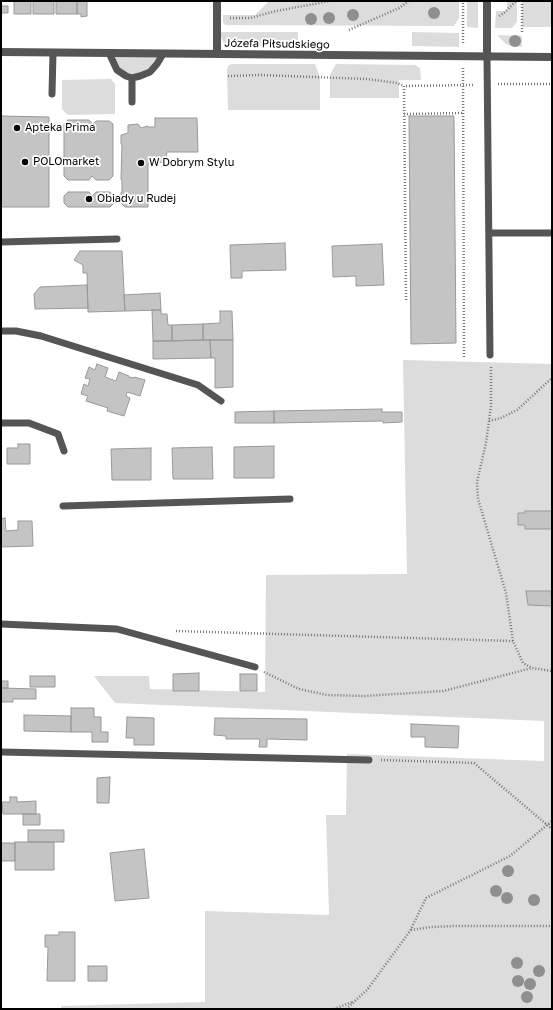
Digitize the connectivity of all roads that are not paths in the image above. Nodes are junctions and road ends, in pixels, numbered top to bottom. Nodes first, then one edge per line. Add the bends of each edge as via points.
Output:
1 (217, 1) edge
2 (487, 1) edge
3 (1, 52) edge
4 (52, 53) junction
5 (109, 53) junction
6 (163, 54) junction
7 (218, 54) junction
8 (487, 57) junction
9 (552, 57) edge
10 (132, 78) junction
11 (52, 94) dead end
12 (132, 102) dead end
13 (489, 233) junction
14 (552, 233) edge
15 (117, 239) dead end
16 (1, 242) edge
17 (1, 331) edge
18 (490, 354) road end
19 (221, 401) dead end
20 (1, 423) edge
21 (64, 451) dead end
22 (290, 499) dead end
23 (63, 506) dead end
24 (1, 624) edge
25 (255, 667) road end
26 (1, 752) edge
27 (369, 760) road end

1 - 7 street
2 - 8 street
3 - 4 street, Józefa Piłsudskiego
4 - 5 street, Józefa Piłsudskiego
4 - 11 lane
5 - 6 street, Józefa Piłsudskiego
5 - 10 lane via 117,70
6 - 7 street, Józefa Piłsudskiego
6 - 10 lane via 150,72
7 - 8 street, Józefa Piłsudskiego
8 - 9 street, Józefa Piłsudskiego
8 - 13 lane
10 - 12 lane
13 - 14 lane
13 - 18 lane
15 - 16 lane
17 - 19 lane via 41,336 198,385
20 - 21 lane via 29,423 58,434
22 - 23 lane
24 - 25 lane via 117,629
26 - 27 lane

